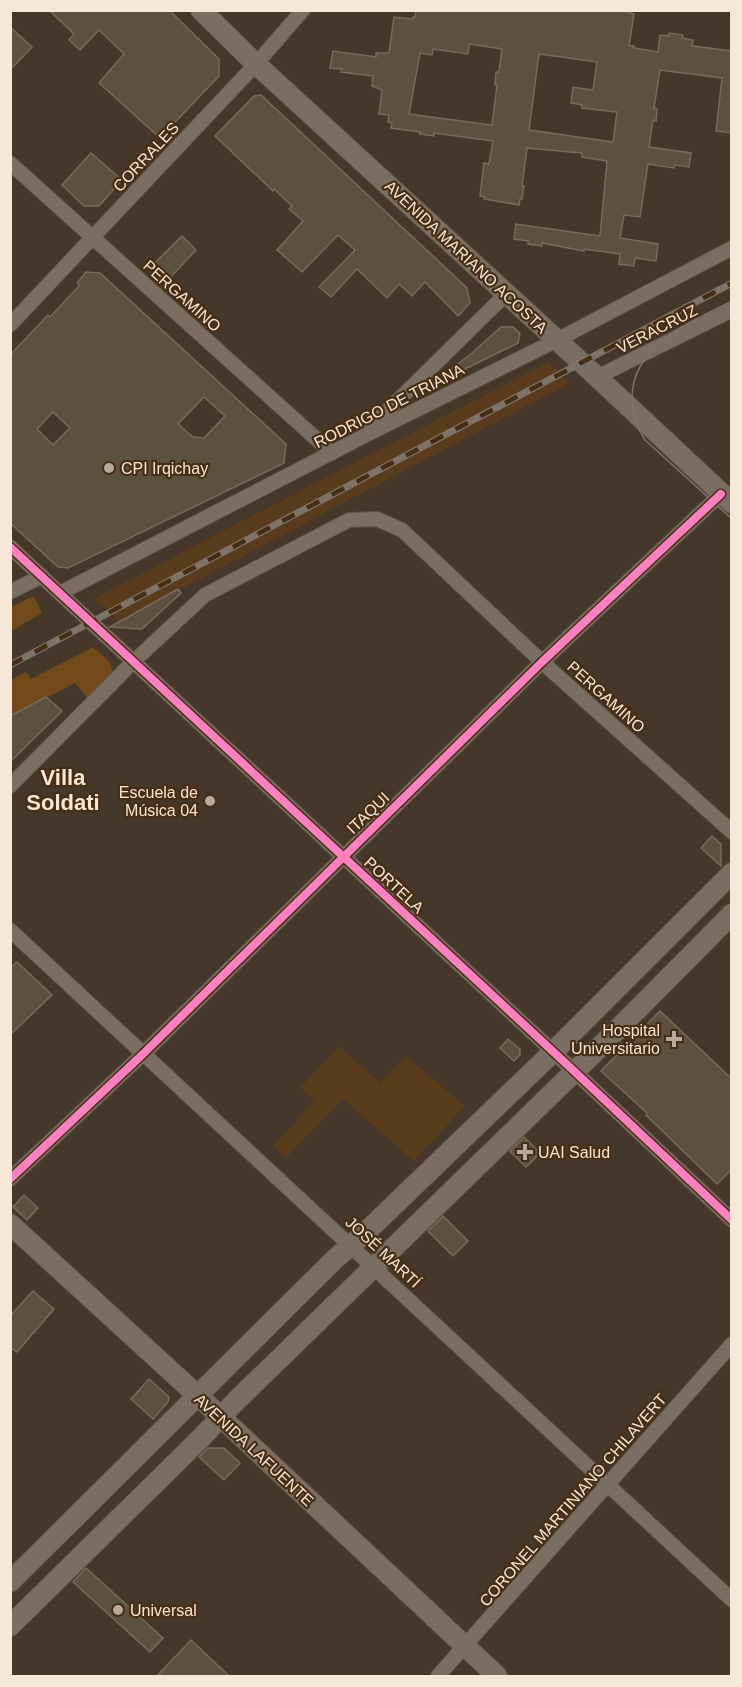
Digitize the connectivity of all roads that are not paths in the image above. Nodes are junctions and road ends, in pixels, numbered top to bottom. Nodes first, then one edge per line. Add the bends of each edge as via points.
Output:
1 (201, 10) edge
2 (303, 10) edge
3 (256, 64) junction
4 (10, 163) edge
5 (92, 238) junction
6 (732, 248) edge
7 (506, 294) junction
8 (732, 310) edge
9 (10, 325) edge
10 (557, 340) junction
11 (597, 377) junction
12 (362, 437) junction
13 (332, 453) junction
14 (726, 498) edge
15 (10, 547) edge
16 (42, 576) junction
17 (10, 592) edge
18 (60, 593) junction
19 (133, 662) junction
20 (542, 662) junction
21 (10, 786) edge
22 (732, 832) edge
23 (344, 856) junction
24 (732, 873) edge
25 (732, 914) edge
26 (10, 930) edge
27 (553, 1053) junction
28 (143, 1054) junction
29 (574, 1071) junction
30 (10, 1179) edge
31 (732, 1220) edge
32 (10, 1224) edge
33 (351, 1246) junction
34 (374, 1266) junction
35 (732, 1344) edge
36 (197, 1396) junction
37 (220, 1417) junction
38 (607, 1487) junction
39 (10, 1582) edge
40 (732, 1600) edge
41 (10, 1626) edge
42 (465, 1647) junction
43 (438, 1677) edge
44 (497, 1677) edge

1 - 3 main road, AVENIDA MARIANO ACOSTA
2 - 3 street, CORRALES
3 - 5 street, CORRALES
3 - 7 main road, AVENIDA MARIANO ACOSTA
4 - 5 street, PERGAMINO
5 - 9 street, CORRALES
5 - 13 street, PERGAMINO
6 - 10 street, RODRIGO DE TRIANA
7 - 10 main road, AVENIDA MARIANO ACOSTA
7 - 12 street
8 - 11 street, VERACRUZ
10 - 11 main road, AVENIDA MARIANO ACOSTA
10 - 12 street, RODRIGO DE TRIANA
11 - 14 main road, AVENIDA MARIANO ACOSTA
12 - 13 street, RODRIGO DE TRIANA
13 - 18 street, RODRIGO DE TRIANA
14 - 20 street, ITAQUI
15 - 16 street, PORTELA
16 - 17 street
16 - 18 street, PORTELA
18 - 19 street, PORTELA
19 - 20 street, PERGAMINO via 205,595 350,520 377,519 402,530
19 - 21 street
19 - 23 street, PORTELA
20 - 22 street, PERGAMINO
20 - 23 street, ITAQUI
23 - 27 street, PORTELA
23 - 28 street, ITAQUI
24 - 27 main road
25 - 29 main road
26 - 28 street, JOSÉ MARTÍ
27 - 29 street, PORTELA
27 - 33 main road
28 - 30 street, ITAQUI
28 - 33 street, JOSÉ MARTÍ
29 - 31 street, PORTELA
29 - 34 main road
32 - 36 main road, AVENIDA LAFUENTE
33 - 34 street, JOSÉ MARTÍ
33 - 36 main road
34 - 37 main road
34 - 38 street, JOSÉ MARTÍ
35 - 38 street, CORONEL MARTINIANO CHILAVERT
36 - 37 main road, AVENIDA LAFUENTE
36 - 39 main road
37 - 41 main road
37 - 42 main road, AVENIDA LAFUENTE
38 - 40 street, JOSÉ MARTÍ
38 - 42 street, CORONEL MARTINIANO CHILAVERT
42 - 43 street, CORONEL MARTINIANO CHILAVERT
42 - 44 main road, AVENIDA LAFUENTE

